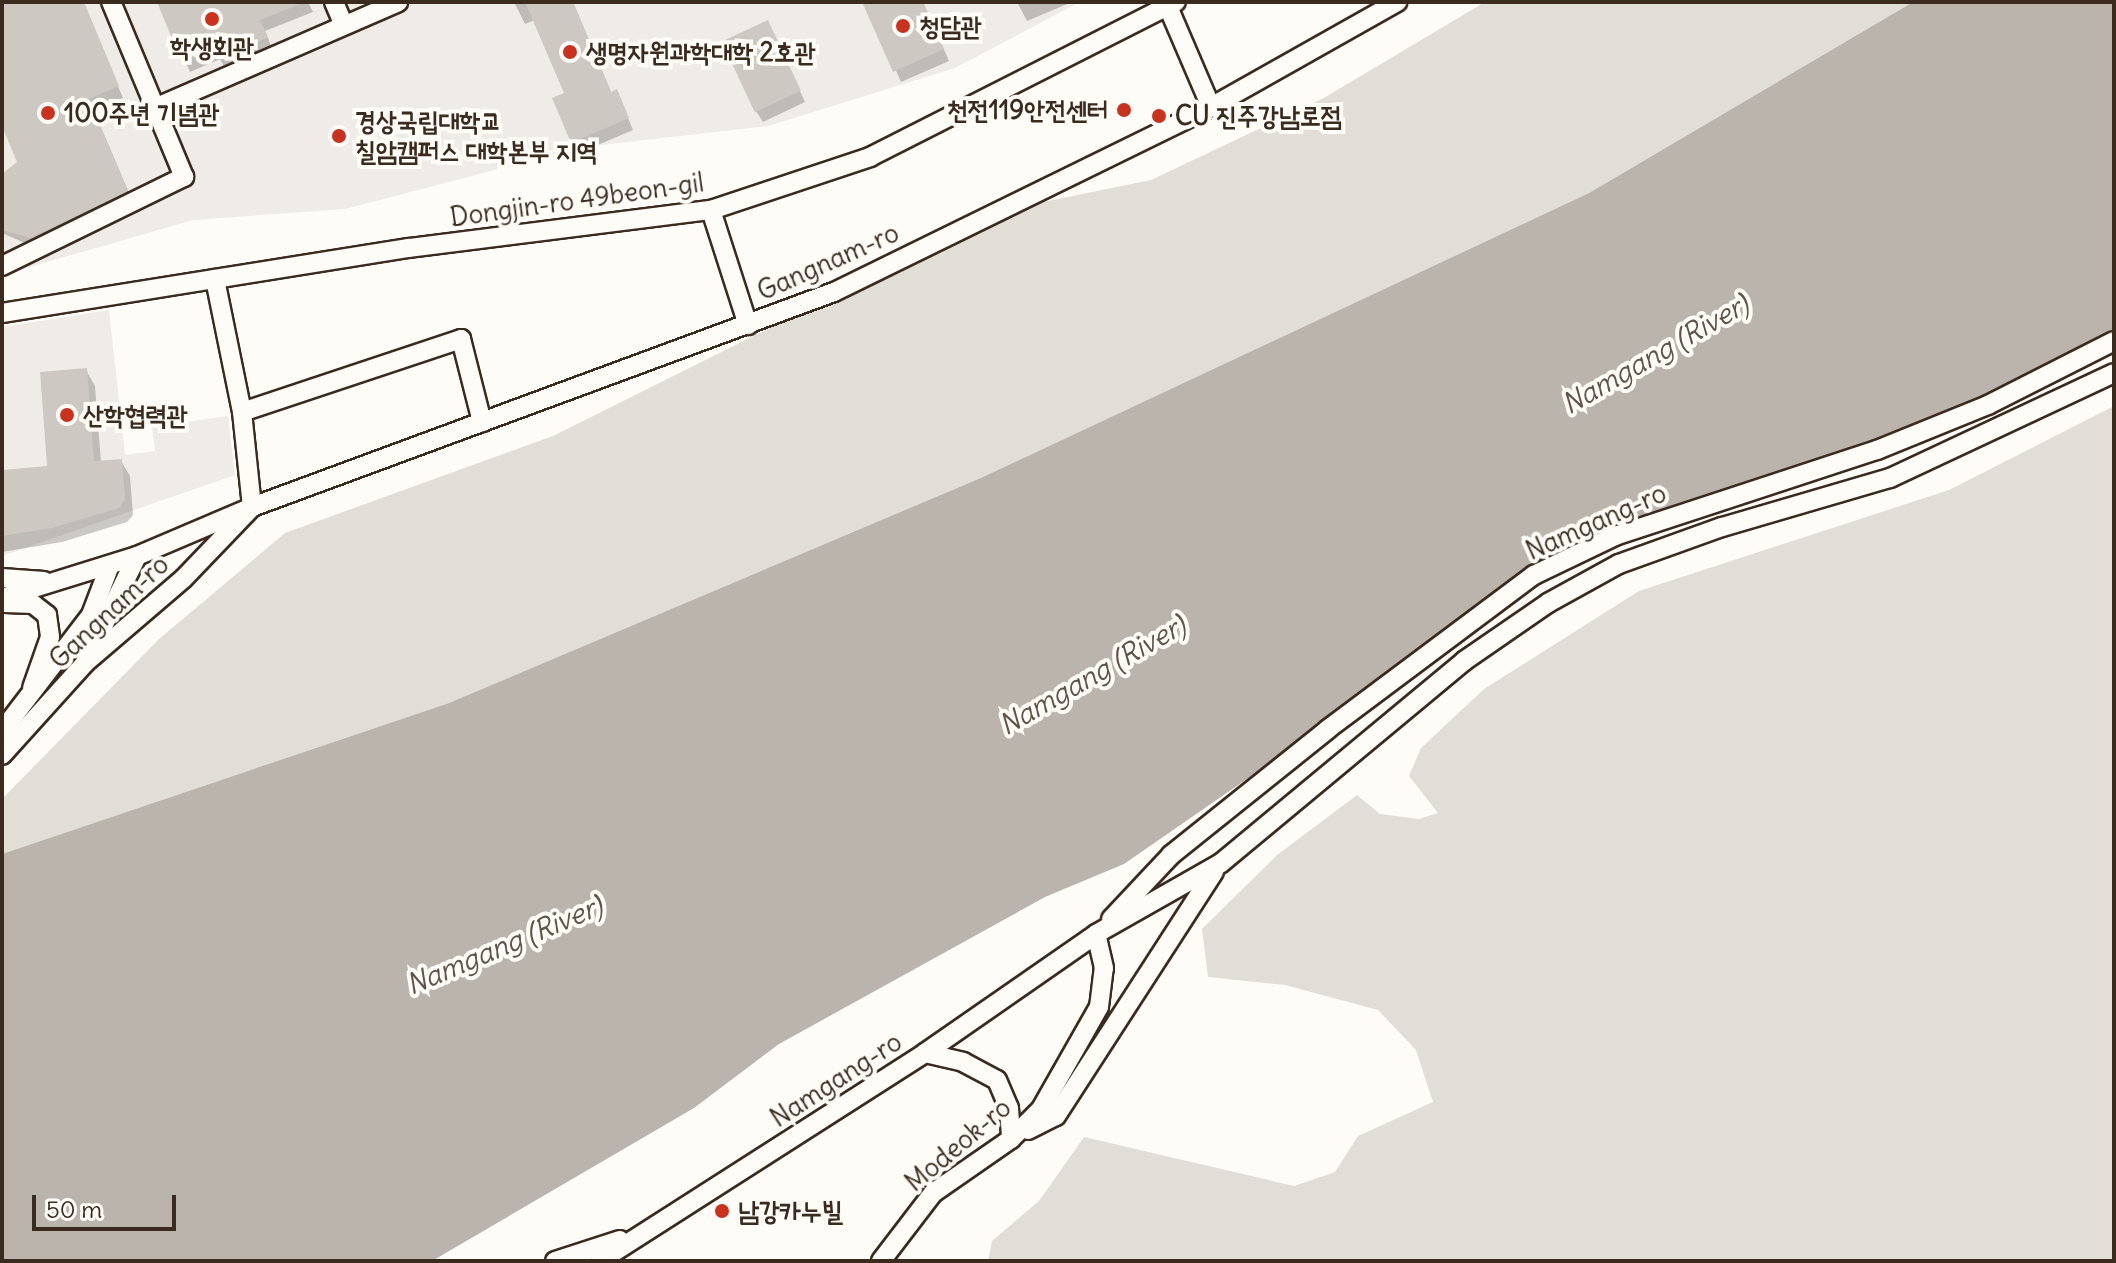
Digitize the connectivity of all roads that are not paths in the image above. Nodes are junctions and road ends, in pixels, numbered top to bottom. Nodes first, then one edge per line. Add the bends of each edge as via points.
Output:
1 (111, 2) edge
2 (334, 2) edge
3 (398, 2) edge
4 (1397, 2) edge
5 (1170, 4) edge
6 (344, 25) junction
7 (157, 107) junction
8 (1211, 107) junction
9 (711, 210) junction
10 (2, 266) edge
11 (215, 279) junction
12 (2, 313) edge
13 (748, 325) junction
14 (2114, 341) edge
15 (2114, 373) edge
16 (242, 412) junction
17 (482, 422) junction
18 (252, 507) junction
19 (137, 556) junction
20 (110, 565) junction
21 (2, 578) edge
22 (55, 581) junction
23 (2, 601) edge
24 (85, 663) junction
25 (25, 706) junction
26 (2, 731) edge
27 (2, 755) edge
28 (1221, 863) junction
29 (1096, 934) junction
30 (925, 1053) junction
31 (1011, 1139) junction
32 (653, 1230) junction
33 (555, 1261) edge
34 (600, 1261) edge
35 (617, 1261) edge
36 (881, 1261) edge

1 - 7 street
2 - 6 street
3 - 6 street
4 - 8 street, Gangnam-ro
5 - 8 street
5 - 9 street, Dongjin-ro 49beon-gil via 870,157
6 - 7 street
7 - 10 street via 184,177
8 - 13 street, Gangnam-ro via 834,292
9 - 11 street, Dongjin-ro 49beon-gil
9 - 13 street
11 - 12 street, Dongjin-ro 49beon-gil
11 - 16 street
13 - 17 street, Gangnam-ro
14 - 29 street, Namgang-ro via 1988,405 1905,439 1615,536 1534,575 1171,855
15 - 28 street, Namgang-ro via 1890,478 1619,564 1548,603 1464,661
16 - 17 street via 461,339
16 - 18 street
17 - 18 street, Gangnam-ro
18 - 19 street, Gangnam-ro
18 - 24 street, Gangnam-ro via 184,578
19 - 20 street, Gangnam-ro
19 - 24 street
20 - 22 street
20 - 25 street, Gangnam-ro via 91,615
21 - 22 street
22 - 23 street
23 - 25 street via 33,604 47,615 50,637
24 - 27 street, Gangnam-ro
25 - 26 street, Gangnam-ro
28 - 29 street, Namgang-ro
28 - 31 street via 1189,904 1056,1116
29 - 30 street, Namgang-ro
29 - 31 street, Modeok-ro via 1104,968 1099,1007 1041,1109
30 - 31 street via 963,1062 997,1080 1009,1108
30 - 32 street, Namgang-ro
31 - 36 street, Modeok-ro via 933,1193
32 - 33 street
32 - 34 street, Namgang-ro
32 - 35 street

